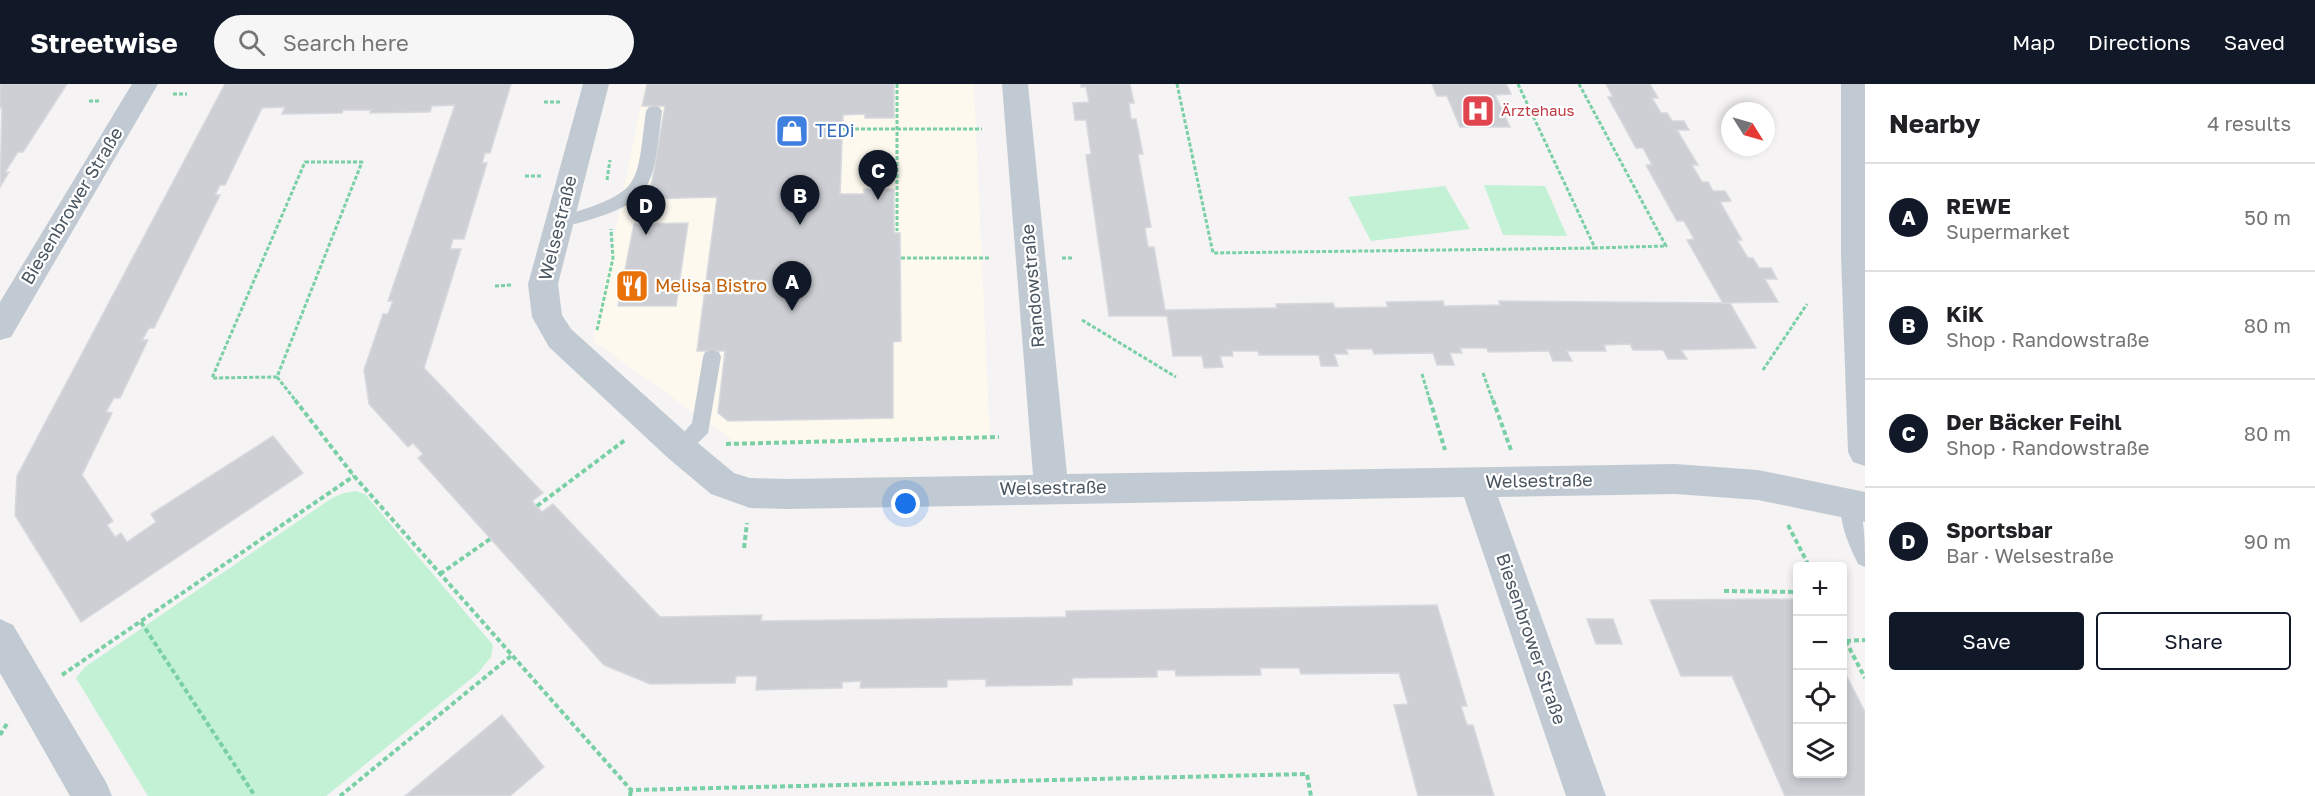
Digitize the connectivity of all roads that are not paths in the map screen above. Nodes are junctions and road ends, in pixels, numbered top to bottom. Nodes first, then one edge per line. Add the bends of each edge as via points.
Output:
1 (145, 84) edge
2 (596, 84) edge
3 (1015, 84) edge
4 (1854, 84) edge
5 (654, 111) dead end
6 (575, 218) dead end
7 (0, 328) edge
8 (711, 357) dead end
9 (691, 437) junction
10 (1865, 452) edge
11 (1466, 482) junction
12 (1051, 488) junction
13 (1858, 506) edge
14 (1865, 557) edge
15 (0, 637) edge
16 (92, 796) edge
17 (1586, 796) edge

1 - 7 street, Biesenbrower Straße
2 - 9 street, Welsestraße via 543,284 547,317 560,338
3 - 12 street, Randowstraße
4 - 10 street via 1856,255
5 - 6 lane via 641,184 609,208
8 - 9 lane
9 - 12 street, Welsestraße via 723,484 750,493
11 - 12 street, Welsestraße
11 - 13 street, Welsestraße via 1687,480 1758,485
11 - 17 street, Biesenbrower Straße
13 - 14 lane via 1857,541
15 - 16 street

